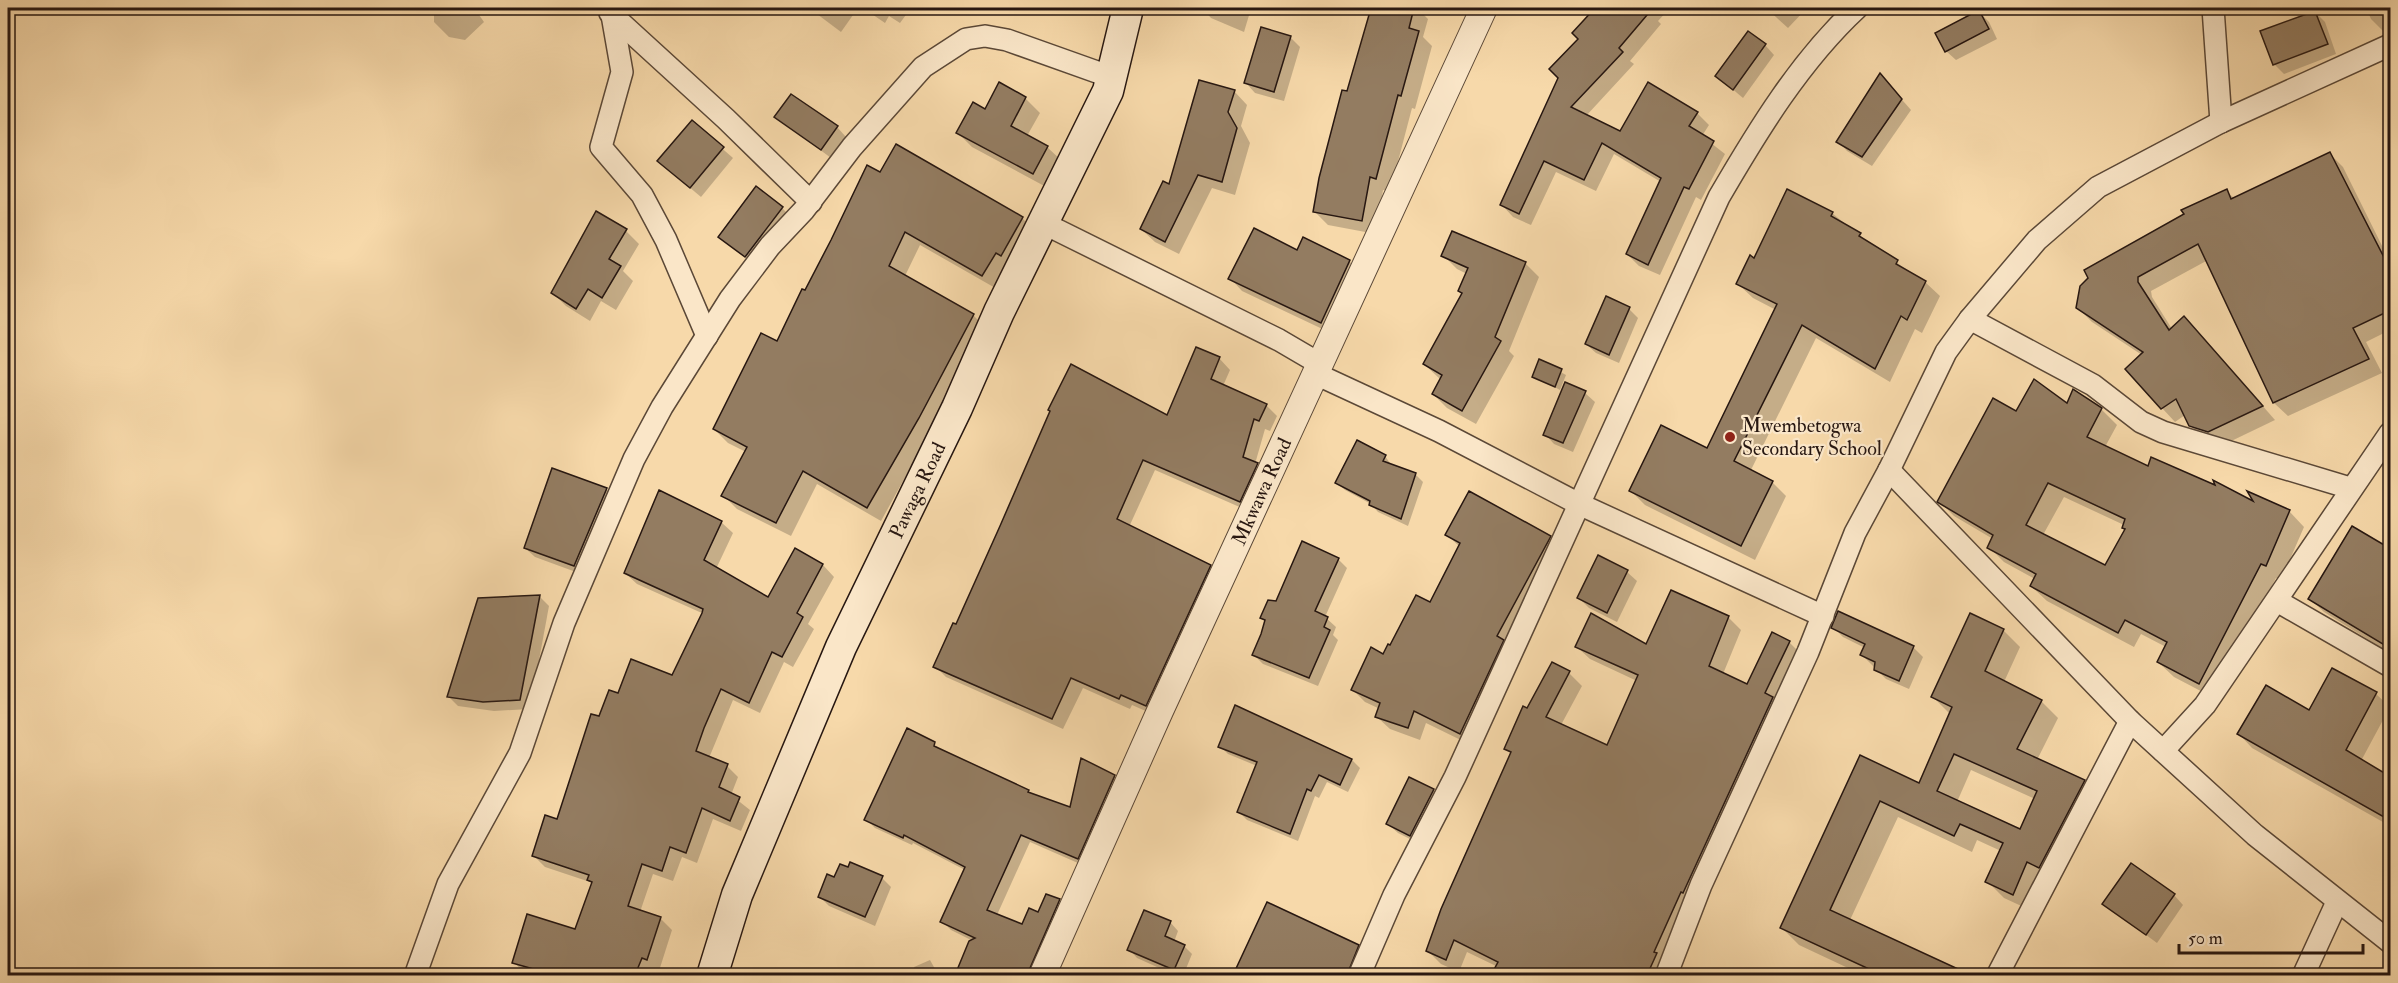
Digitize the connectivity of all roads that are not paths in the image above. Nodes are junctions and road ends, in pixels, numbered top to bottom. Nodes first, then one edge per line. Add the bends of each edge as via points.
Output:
1 (1128, 8) edge
2 (1484, 8) edge
3 (1857, 8) edge
4 (2213, 8) edge
5 (609, 11) edge
6 (2391, 45) edge
7 (1111, 77) junction
8 (2221, 122) junction
9 (811, 202) junction
10 (1043, 224) junction
11 (1970, 319) junction
12 (707, 336) junction
13 (1318, 369) junction
14 (2391, 433) edge
15 (1889, 470) junction
16 (2350, 489) junction
17 (1579, 504) junction
18 (2277, 601) junction
19 (1823, 616) junction
20 (2391, 666) edge
21 (2130, 721) junction
22 (2163, 751) junction
23 (2337, 902) junction
24 (2391, 942) edge
25 (416, 975) edge
26 (712, 975) edge
27 (1042, 975) edge
28 (1359, 975) edge
29 (1666, 975) edge
30 (1997, 975) edge
31 (2303, 975) edge

1 - 7 main road, Pawaga Road
2 - 13 street, Mkwawa Road
3 - 17 street via 1799,74 1755,135 1719,197
4 - 8 street
5 - 9 street
5 - 12 street via 622,72 601,147 642,195
6 - 8 street
7 - 9 street via 1007,40 985,36 966,39 923,67 852,147
7 - 10 main road, Pawaga Road
8 - 11 street via 2098,187 2037,240
9 - 12 street via 770,246
10 - 13 street via 1279,340
10 - 26 main road, Pawaga Road via 841,647 737,895
11 - 15 street via 1946,351
11 - 16 street via 2093,385 2141,422 2163,432
12 - 25 street via 634,459 585,570 520,753 448,885
13 - 17 street
13 - 27 street, Mkwawa Road
14 - 16 street
15 - 19 street via 1855,533
15 - 21 street
16 - 18 street
17 - 19 street
17 - 28 street via 1455,777
18 - 20 street
18 - 22 street via 2205,705
19 - 29 street via 1701,885
21 - 22 street
21 - 30 street
22 - 23 street via 2254,835
23 - 24 street
23 - 31 street

